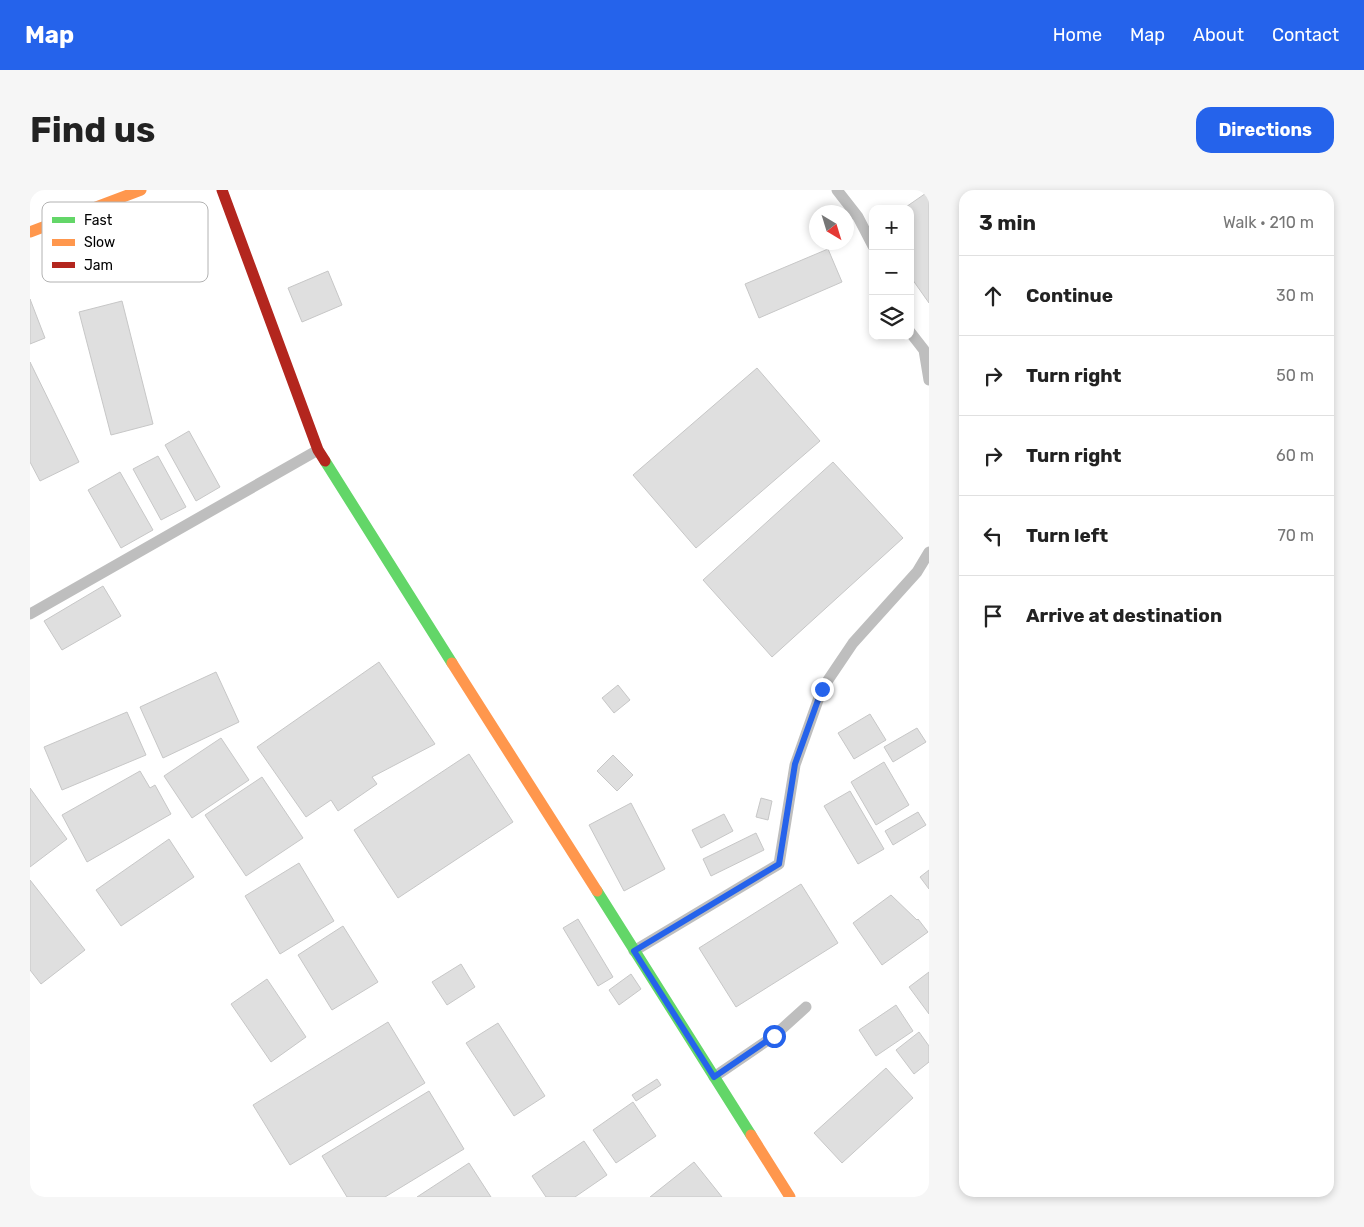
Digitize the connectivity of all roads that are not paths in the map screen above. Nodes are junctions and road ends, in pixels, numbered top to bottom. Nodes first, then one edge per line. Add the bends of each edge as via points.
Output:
1 (140, 190) edge
2 (222, 190) edge
3 (837, 190) edge
4 (109, 202) edge
5 (42, 227) edge
6 (30, 232) edge
7 (869, 238) edge
8 (914, 336) edge
9 (926, 349) edge
10 (929, 380) edge
11 (318, 450) junction
12 (929, 552) edge
13 (30, 614) edge
14 (634, 951) junction
15 (806, 1007) dead end
16 (714, 1077) junction
17 (790, 1197) edge

1 - 4 street
2 - 11 street
3 - 7 lane via 858,217
5 - 6 street
8 - 9 lane
9 - 10 lane
11 - 13 lane
11 - 14 street
12 - 14 lane via 917,572 853,643 822,689 795,764 779,864
14 - 16 street
15 - 16 lane via 774,1036
16 - 17 street

